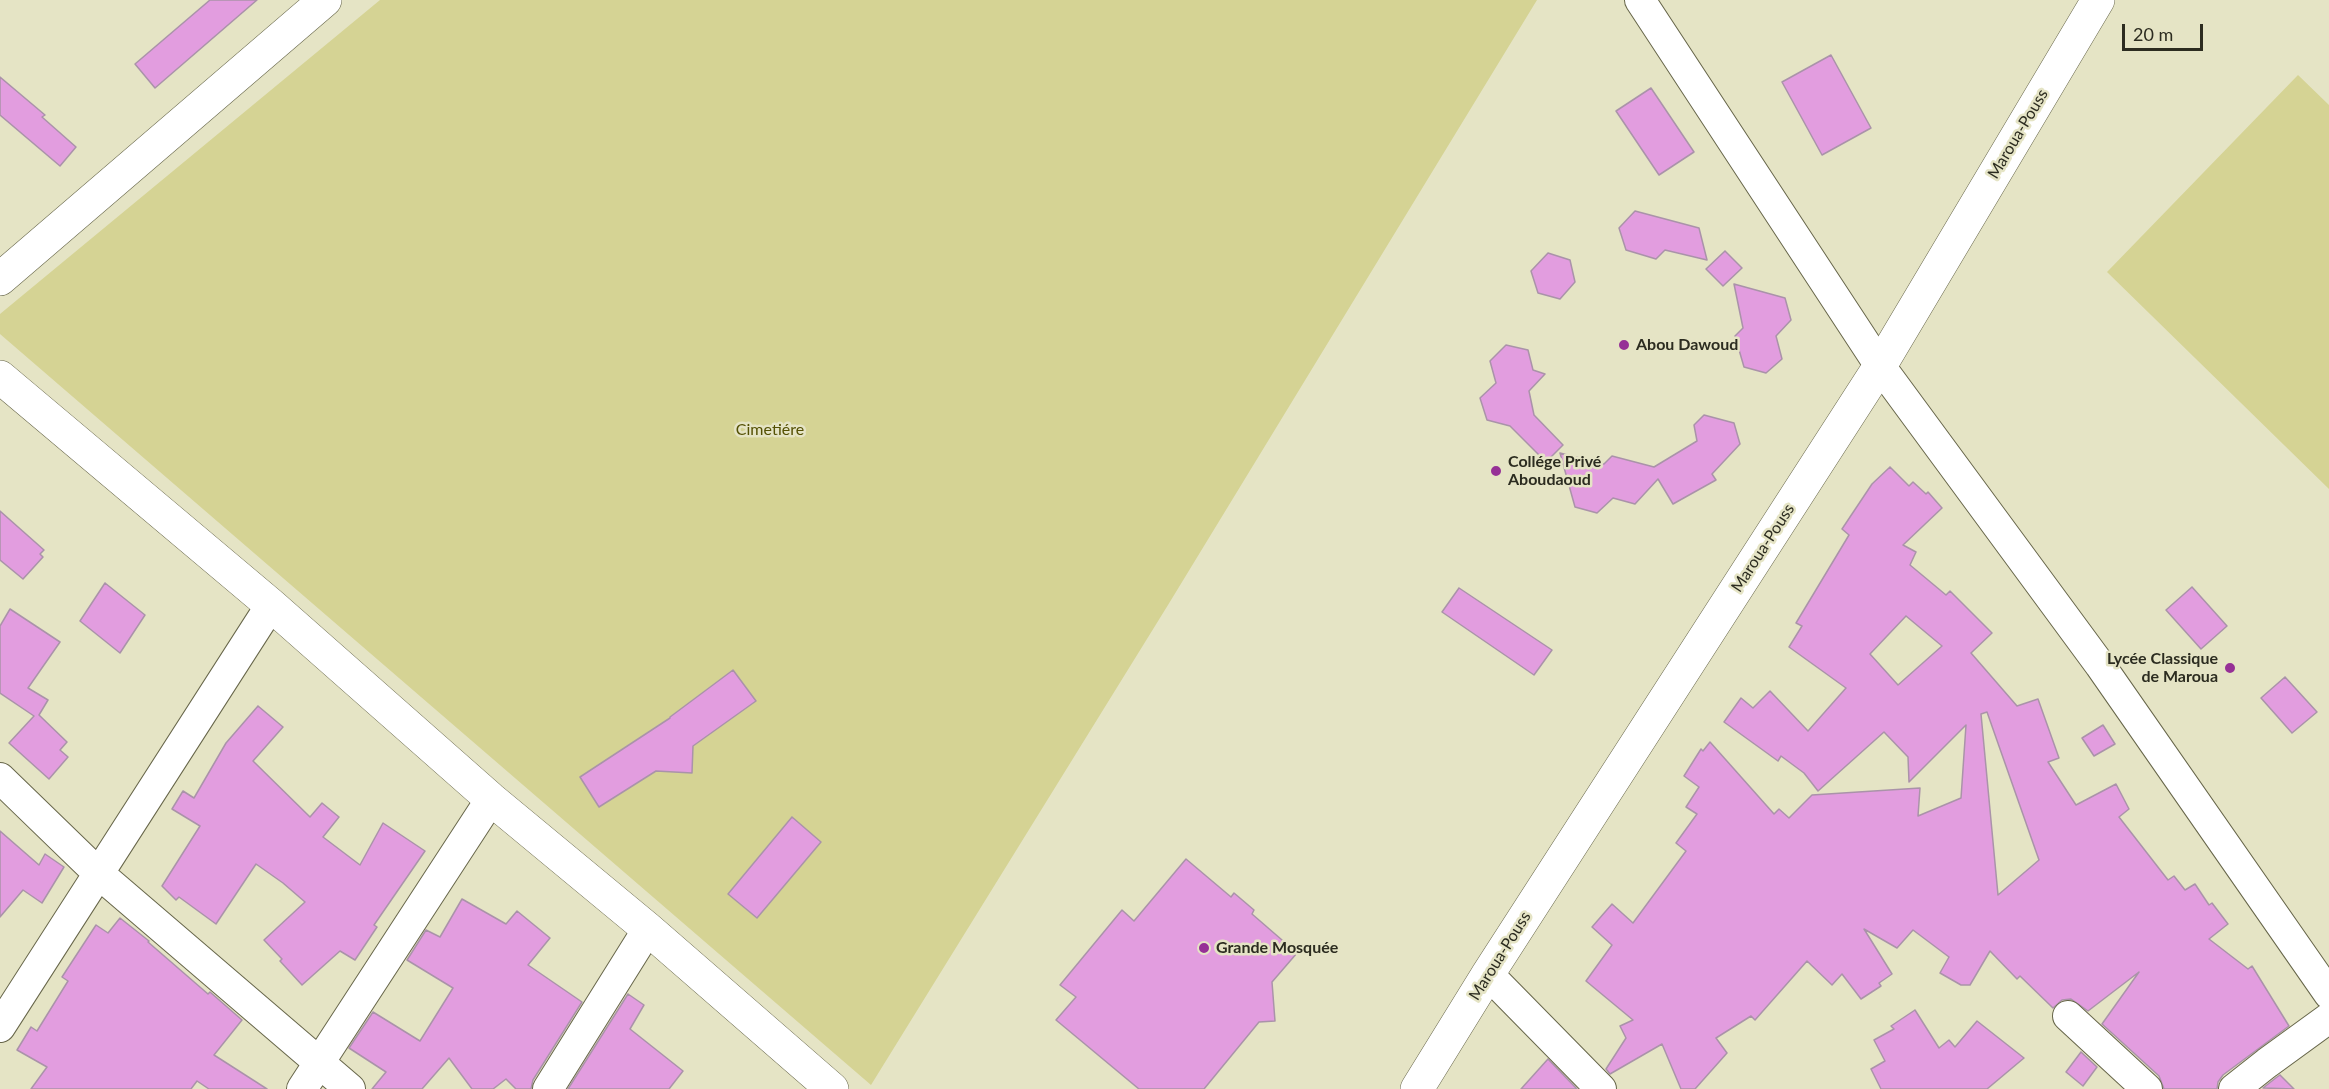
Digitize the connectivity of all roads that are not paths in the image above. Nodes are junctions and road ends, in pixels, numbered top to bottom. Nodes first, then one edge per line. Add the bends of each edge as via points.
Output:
1 (325, 0) edge
2 (1640, 0) edge
3 (2098, 0) edge
4 (0, 279) edge
5 (1880, 366) junction
6 (0, 377) edge
7 (271, 605) junction
8 (0, 778) edge
9 (491, 799) junction
10 (98, 873) junction
11 (648, 929) junction
12 (1488, 974) junction
13 (2329, 994) edge
14 (2068, 1016) dead end
15 (2329, 1018) edge
16 (0, 1027) edge
17 (318, 1063) junction
18 (302, 1089) edge
19 (350, 1089) edge
20 (548, 1089) edge
21 (832, 1089) edge
22 (1417, 1089) edge
23 (1601, 1089) edge
24 (2146, 1089) edge
25 (2234, 1089) edge

1 - 4 main road
2 - 5 street
3 - 5 main road, Maroua-Pouss
5 - 12 main road, Maroua-Pouss
5 - 13 street via 2100,665
6 - 7 main road
7 - 9 main road
7 - 10 street
8 - 10 street
9 - 11 main road
9 - 17 street
10 - 16 street
10 - 17 street
11 - 20 street
11 - 21 main road
12 - 22 main road, Maroua-Pouss
12 - 23 street
14 - 24 street
15 - 25 street
17 - 18 street
17 - 19 street

